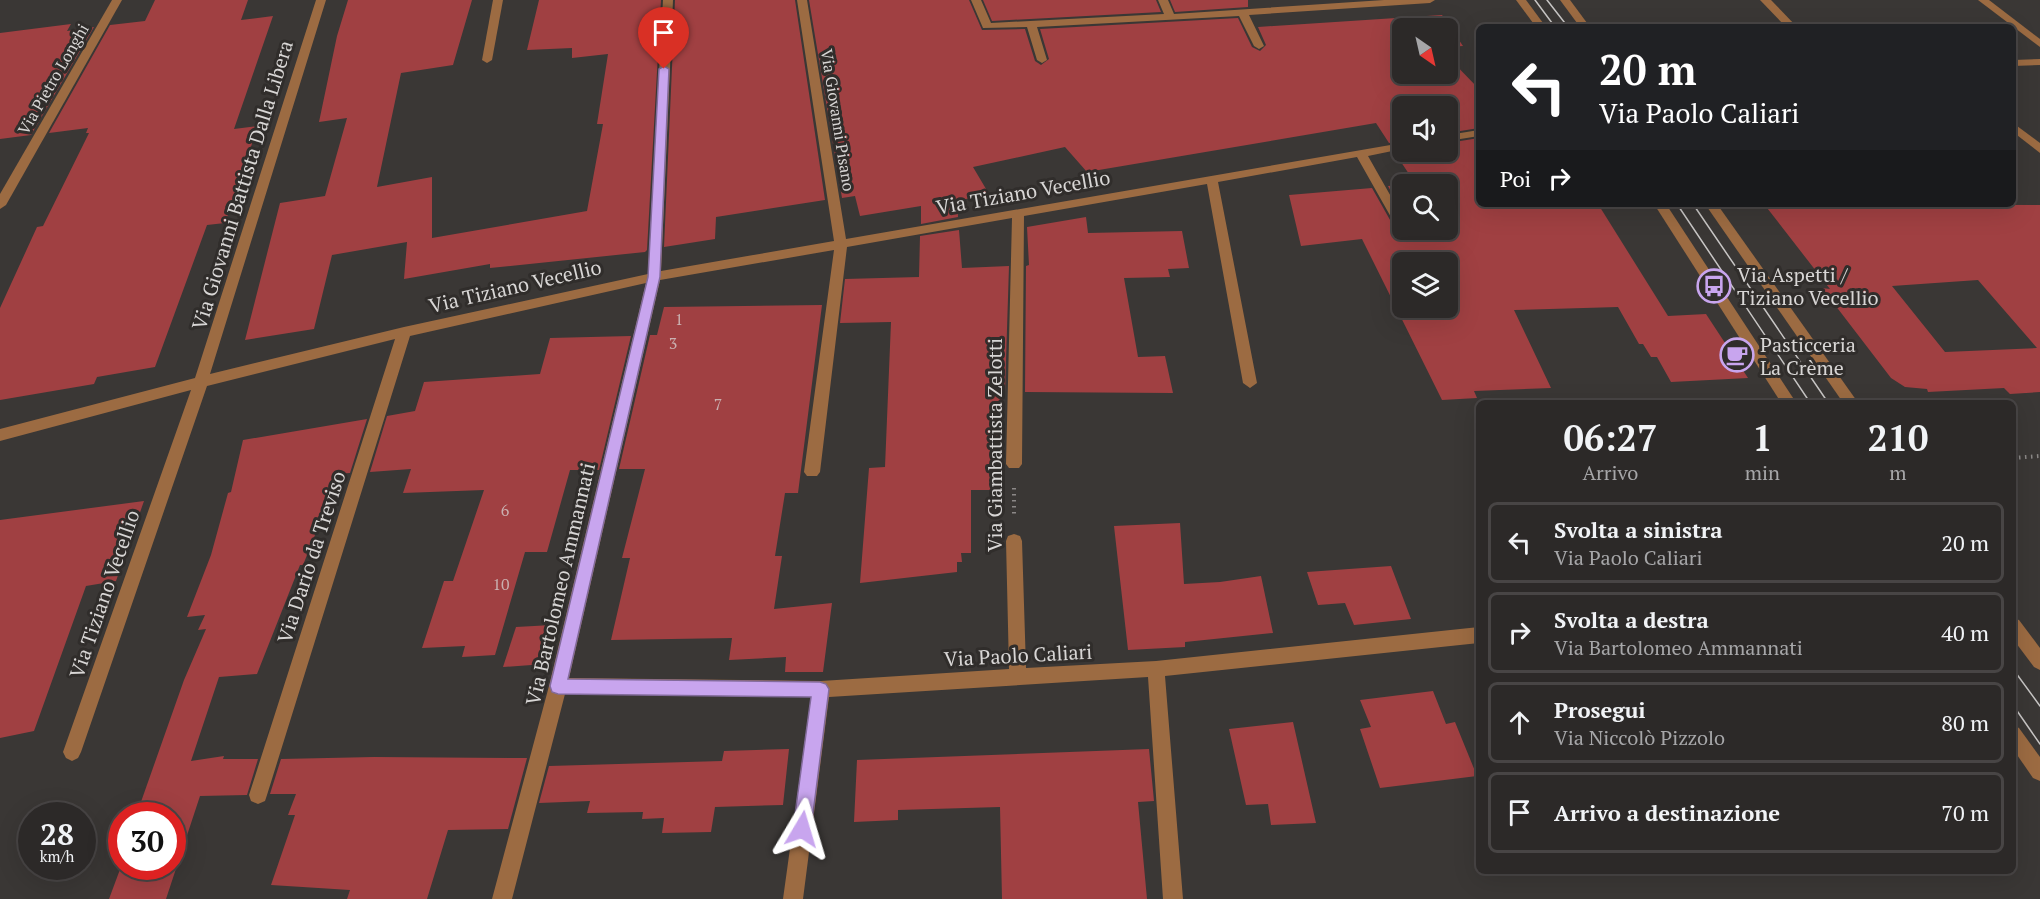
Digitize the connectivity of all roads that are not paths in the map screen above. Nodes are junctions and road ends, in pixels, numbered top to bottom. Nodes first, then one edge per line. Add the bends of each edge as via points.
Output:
1 (117, 0) edge
2 (321, 0) edge
3 (498, 0) edge
4 (668, 0) edge
5 (802, 0) edge
6 (976, 0) edge
7 (1163, 0) edge
8 (1430, 0) edge
9 (1521, 0) edge
10 (1565, 0) edge
11 (1765, 0) edge
12 (1983, 0) edge
13 (1242, 12) junction
14 (1170, 17) junction
15 (1031, 23) junction
16 (1539, 24) edge
17 (1583, 24) edge
18 (1789, 24) edge
19 (2014, 24) edge
20 (2016, 25) edge
21 (2040, 44) edge
22 (1258, 46) dead end
23 (487, 60) dead end
24 (1042, 60) dead end
25 (2040, 62) edge
26 (2016, 63) edge
27 (2016, 129) edge
28 (1476, 133) edge
29 (1458, 136) edge
30 (1392, 148) edge
31 (2040, 149) edge
32 (1360, 154) junction
33 (1212, 181) junction
34 (0, 205) edge
35 (1662, 207) edge
36 (1713, 207) edge
37 (1392, 208) edge
38 (1018, 214) junction
39 (840, 246) junction
40 (654, 277) junction
41 (404, 332) junction
42 (201, 382) junction
43 (1250, 383) dead end
44 (1787, 400) edge
45 (1849, 400) edge
46 (0, 435) edge
47 (1014, 464) road end
48 (812, 472) dead end
49 (1014, 542) road end
50 (2016, 629) edge
51 (1476, 635) edge
52 (2040, 662) edge
53 (1156, 669) junction
54 (1018, 676) junction
55 (558, 686) junction
56 (820, 689) junction
57 (2016, 738) edge
58 (72, 752) dead end
59 (2040, 772) edge
60 (258, 795) dead end
61 (502, 899) edge
62 (793, 899) edge
63 (1173, 899) edge

1 - 34 street, Via Pietro Longhi
2 - 42 street, Via Giovanni Battista Dalla Libera
3 - 23 street
4 - 40 street, Via Bartolomeo Ammannati
5 - 39 street, Via Giovanni Pisano
6 - 15 street via 987,26
7 - 14 street
8 - 13 street
9 - 16 street
10 - 17 street
11 - 18 street
12 - 19 street
13 - 14 street
13 - 22 street
14 - 15 street
15 - 24 street
20 - 21 street
25 - 26 street
27 - 31 street
28 - 29 street
30 - 32 street, Via Tiziano Vecellio
32 - 33 street, Via Tiziano Vecellio
32 - 37 street
33 - 38 street, Via Tiziano Vecellio
33 - 43 street
35 - 44 street
36 - 45 street
38 - 39 street, Via Tiziano Vecellio
38 - 47 street, Via Giambattista Zelotti
39 - 40 street, Via Tiziano Vecellio
39 - 48 street
40 - 41 street, Via Tiziano Vecellio
40 - 55 street, Via Bartolomeo Ammannati
41 - 42 street, Via Tiziano Vecellio
41 - 60 street, Via Dario da Treviso
42 - 46 street, Via Tiziano Vecellio
42 - 58 street, Via Tiziano Vecellio
49 - 54 street, Via Giambattista Zelotti
50 - 52 street
51 - 53 street, Via Paolo Caliari
53 - 54 street, Via Paolo Caliari
53 - 63 street
54 - 56 street, Via Paolo Caliari
55 - 56 street, Via Paolo Caliari
55 - 61 street, Via Bartolomeo Ammannati
56 - 62 street
57 - 59 street

